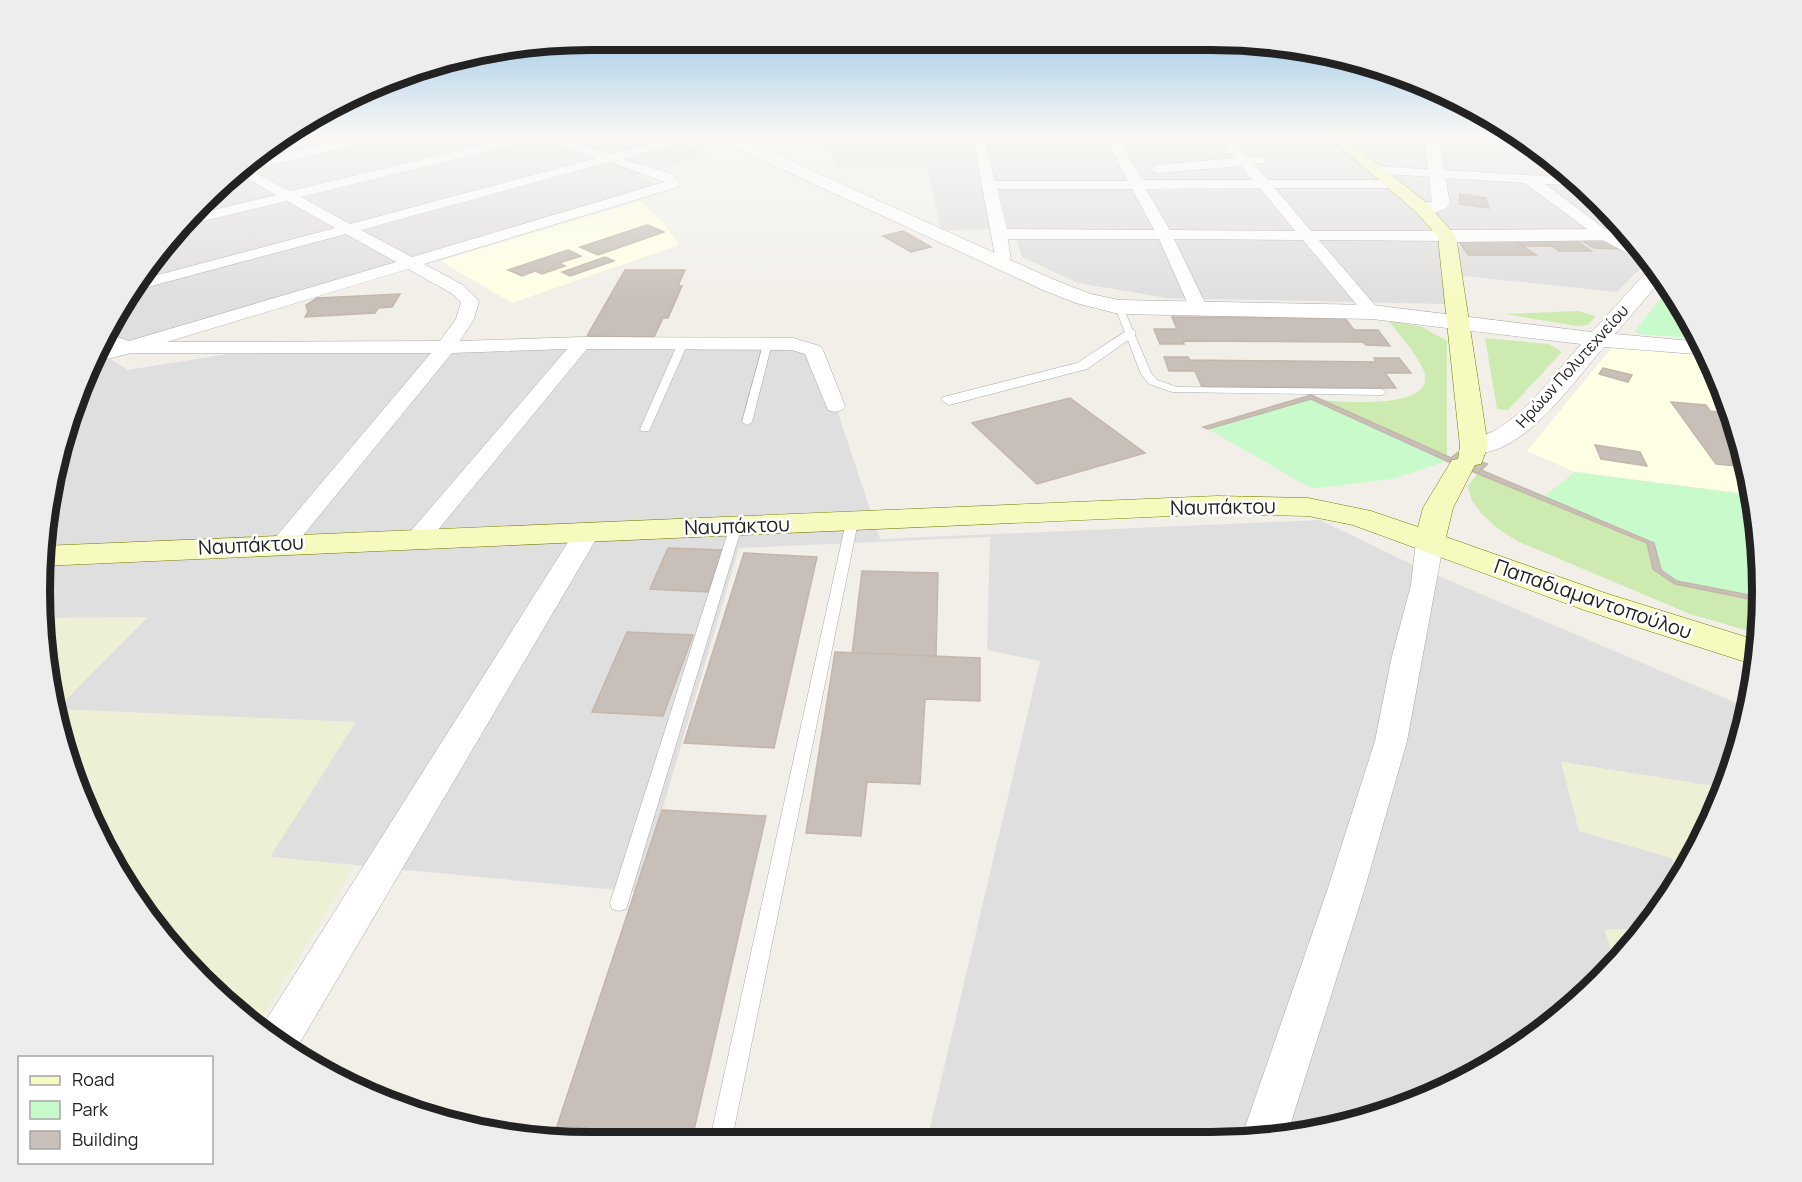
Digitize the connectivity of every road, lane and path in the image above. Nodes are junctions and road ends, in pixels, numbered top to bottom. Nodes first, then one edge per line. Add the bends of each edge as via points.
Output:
1 (277, 190) edge
2 (311, 190) edge
3 (492, 190) edge
4 (652, 190) edge
5 (843, 190) edge
6 (990, 190) edge
7 (1140, 190) edge
8 (1271, 190) edge
9 (1400, 190) edge
10 (1440, 190) edge
11 (1545, 190) edge
12 (287, 196) junction
13 (1422, 208) junction
14 (200, 217) edge
15 (349, 229) junction
16 (1000, 234) junction
17 (1164, 234) junction
18 (1309, 234) junction
19 (1604, 235) junction
20 (1619, 235) edge
21 (1447, 236) junction
22 (1631, 249) edge
23 (410, 262) junction
24 (1003, 262) junction
25 (1652, 277) edge
26 (146, 283) edge
27 (1119, 307) junction
28 (1199, 309) junction
29 (1372, 312) junction
30 (1459, 323) junction
31 (1129, 333) junction
32 (1596, 339) junction
33 (110, 342) edge
34 (582, 343) junction
35 (683, 343) junction
36 (767, 343) junction
37 (446, 347) junction
38 (129, 348) junction
39 (1695, 348) edge
40 (104, 355) edge
41 (1382, 392) dead end
42 (949, 400) dead end
43 (835, 406) dead end
44 (747, 422) dead end
45 (645, 429) dead end
46 (1469, 457) junction
47 (852, 522) junction
48 (736, 526) junction
49 (588, 531) junction
50 (419, 537) junction
51 (1429, 541) junction
52 (283, 544) junction
53 (51, 555) edge
54 (1749, 651) edge
55 (618, 903) dead end
56 (281, 1035) edge
57 (1266, 1129) edge
58 (722, 1132) edge

1 - 12 street
2 - 12 street
3 - 15 street
4 - 23 street
5 - 24 street
6 - 16 street
7 - 17 street
8 - 18 street
9 - 13 main road
10 - 13 street via 1441,204
11 - 19 street
12 - 14 street
12 - 15 street
13 - 21 main road
15 - 23 street
15 - 26 street
16 - 17 street
16 - 24 street
17 - 18 street
17 - 28 street
18 - 21 street
18 - 29 street
19 - 20 street
19 - 21 street
19 - 22 street
21 - 30 main road
23 - 37 street via 470,301 467,314
23 - 38 street
24 - 27 street via 1064,293 1091,303
25 - 32 street, Ηρώων Πολυτεχνείου
27 - 28 street
27 - 31 lane
28 - 29 street
29 - 30 street
30 - 32 street
30 - 46 main road
31 - 41 lane via 1146,374 1153,382 1176,390
31 - 42 street via 1082,366
32 - 39 street
32 - 46 street, Ηρώων Πολυτεχνείου via 1524,423
33 - 38 street
34 - 35 street
34 - 37 street
34 - 50 street
35 - 36 street
35 - 45 lane
36 - 43 street via 813,350
36 - 44 lane
37 - 38 street
37 - 52 street
38 - 40 street
46 - 51 main road via 1438,508
47 - 48 main road, Ναυπάκτου
47 - 51 main road, Ναυπάκτου via 1270,505 1349,514
47 - 58 lane
48 - 49 main road, Ναυπάκτου
48 - 55 lane
49 - 50 main road, Ναυπάκτου
49 - 56 street
50 - 52 main road, Ναυπάκτου
51 - 54 main road, Παπαδιαμαντοπούλου via 1596,603
51 - 57 street via 1424,591 1391,740 1347,891
52 - 53 main road, Ναυπάκτου

